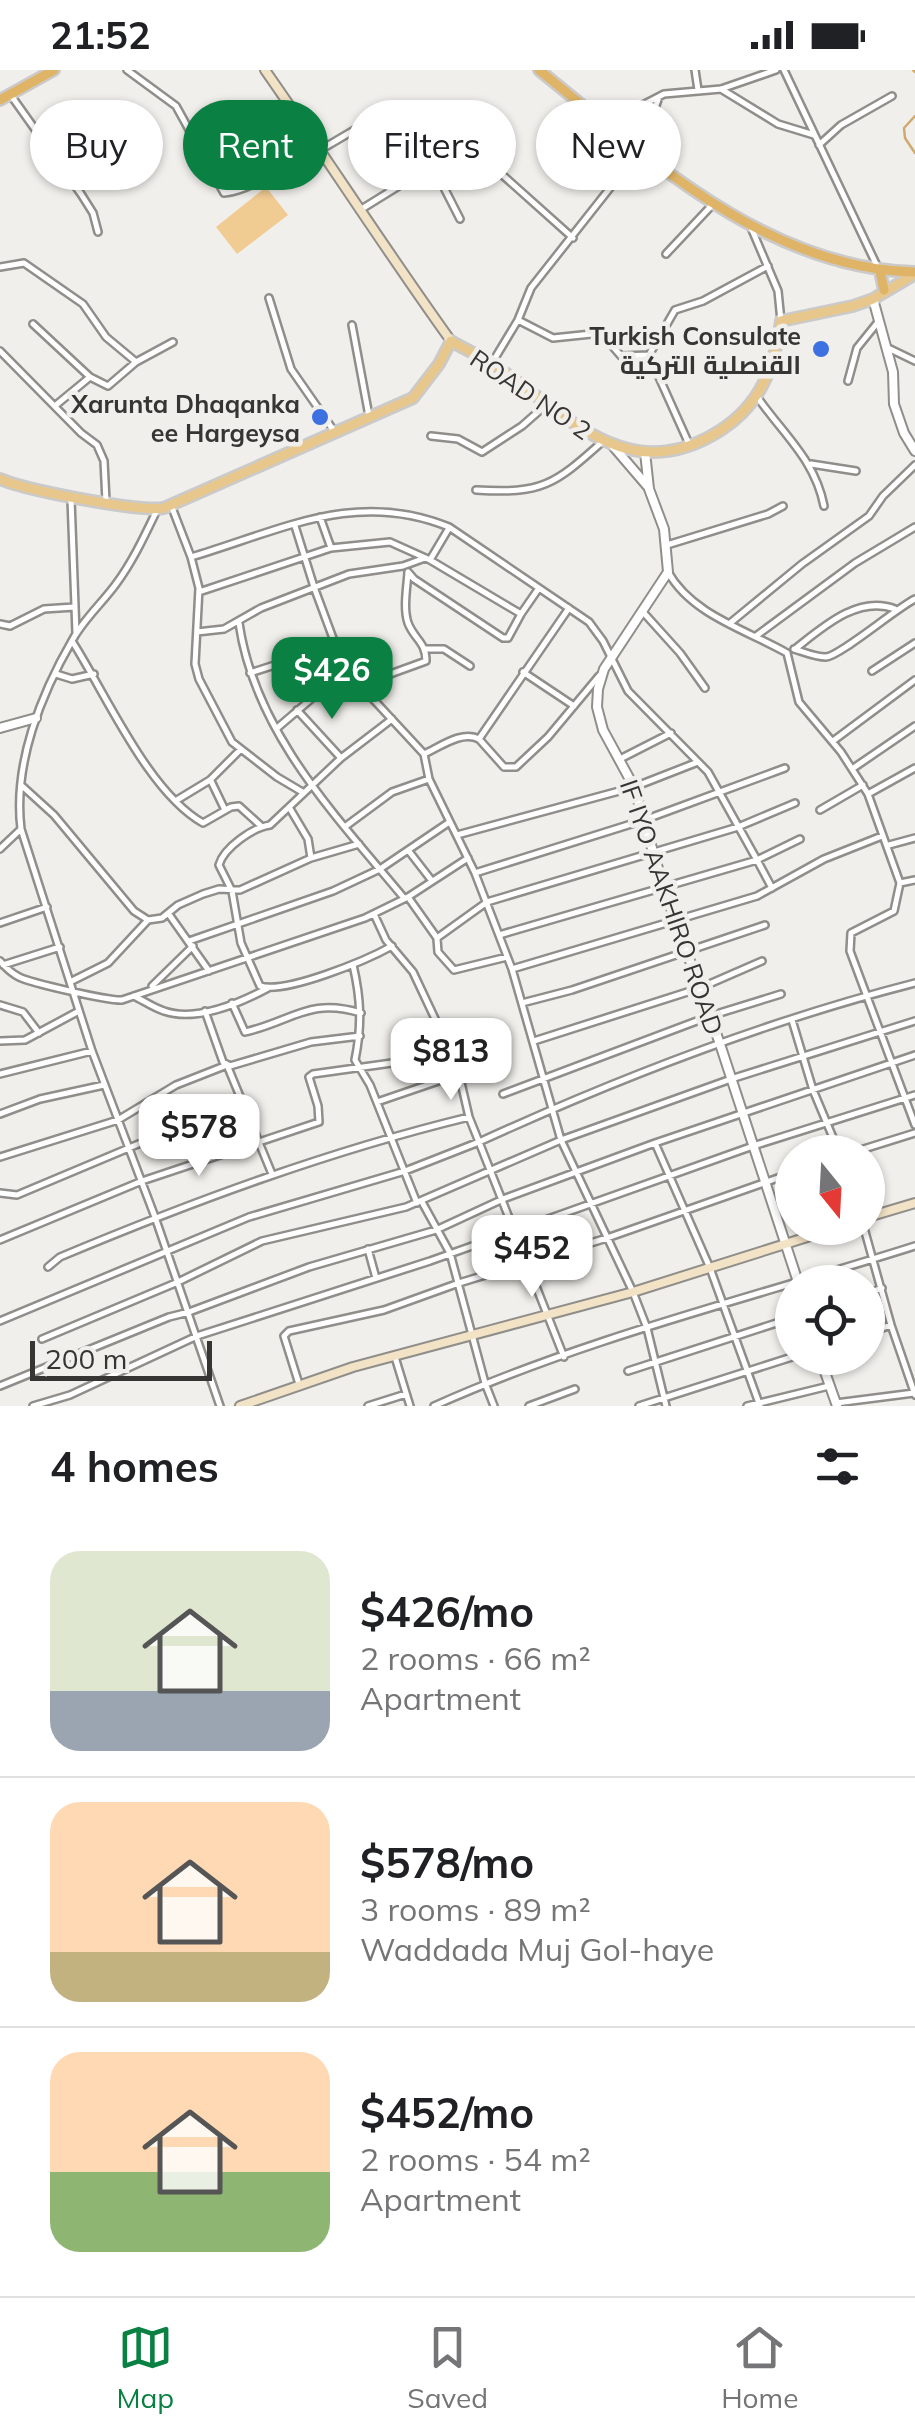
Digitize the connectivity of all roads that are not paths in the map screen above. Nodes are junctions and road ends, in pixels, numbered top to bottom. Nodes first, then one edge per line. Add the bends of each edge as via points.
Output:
1 (33, 70) edge
2 (54, 70) edge
3 (127, 70) edge
4 (278, 70) edge
5 (540, 70) edge
6 (695, 70) edge
7 (776, 70) edge
8 (784, 70) edge
9 (267, 72) edge
10 (26, 84) junction
11 (721, 88) junction
12 (698, 90) junction
13 (892, 96) dead end
14 (5, 97) edge
15 (659, 97) junction
16 (287, 100) edge
17 (577, 100) edge
18 (653, 100) edge
19 (658, 100) edge
20 (183, 119) edge
21 (814, 135) junction
22 (819, 144) junction
23 (328, 159) edge
24 (681, 180) edge
25 (516, 188) edge
26 (392, 190) edge
27 (445, 190) edge
28 (610, 190) edge
29 (714, 204) junction
30 (360, 210) junction
31 (460, 219) dead end
32 (749, 223) junction
33 (98, 232) dead end
34 (573, 238) junction
35 (666, 254) dead end
36 (0, 266) edge
37 (768, 266) junction
38 (880, 271) junction
39 (915, 273) edge
40 (884, 290) junction
41 (270, 298) dead end
42 (873, 299) junction
43 (518, 320) junction
44 (781, 321) junction
45 (878, 322) junction
46 (32, 324) dead end
47 (352, 325) dead end
48 (451, 341) junction
49 (172, 342) dead end
50 (884, 346) junction
51 (0, 351) edge
52 (650, 355) junction
53 (915, 360) edge
54 (136, 362) junction
55 (492, 364) junction
56 (90, 377) junction
57 (848, 381) dead end
58 (758, 398) junction
59 (546, 404) junction
60 (56, 405) junction
61 (369, 419) junction
62 (336, 434) junction
63 (431, 436) dead end
64 (607, 444) junction
65 (691, 446) junction
66 (915, 451) edge
67 (645, 452) junction
68 (810, 464) junction
69 (915, 465) edge
70 (856, 471) dead end
71 (0, 479) edge
72 (649, 489) junction
73 (476, 490) dead end
74 (72, 496) junction
75 (106, 501) junction
76 (171, 505) junction
77 (783, 506) dead end
78 (824, 506) dead end
79 (157, 510) junction
80 (320, 517) junction
81 (296, 526) junction
82 (450, 527) junction
83 (915, 528) edge
84 (667, 545) junction
85 (331, 548) junction
86 (192, 557) junction
87 (306, 557) junction
88 (428, 559) junction
89 (406, 569) junction
90 (668, 572) junction
91 (314, 588) junction
92 (540, 588) junction
93 (199, 592) junction
94 (915, 599) edge
95 (74, 607) junction
96 (569, 608) junction
97 (896, 609) junction
98 (643, 612) junction
99 (521, 614) junction
100 (239, 623) junction
101 (0, 624) edge
102 (729, 624) junction
103 (197, 632) junction
104 (756, 636) junction
105 (74, 637) junction
106 (915, 643) edge
107 (426, 649) junction
108 (791, 651) junction
109 (612, 658) junction
110 (284, 662) dead end
111 (470, 666) dead end
112 (604, 670) junction
113 (522, 672) junction
114 (872, 672) dead end
115 (250, 673) junction
116 (56, 674) junction
117 (94, 674) junction
118 (347, 676) junction
119 (915, 680) edge
120 (360, 684) junction
121 (704, 688) dead end
122 (575, 706) junction
123 (297, 710) junction
124 (36, 718) junction
125 (392, 719) junction
126 (915, 726) edge
127 (0, 728) edge
128 (276, 729) junction
129 (671, 734) junction
130 (478, 739) junction
131 (832, 741) junction
132 (240, 750) junction
133 (424, 754) junction
134 (342, 758) junction
135 (619, 760) junction
136 (699, 762) junction
137 (785, 768) dead end
138 (915, 768) edge
139 (852, 769) junction
140 (429, 779) junction
141 (210, 780) junction
142 (21, 785) junction
143 (311, 786) junction
144 (863, 786) junction
145 (634, 787) junction
146 (304, 793) junction
147 (720, 794) junction
148 (868, 794) junction
149 (176, 800) junction
150 (795, 803) dead end
151 (288, 807) junction
152 (225, 810) junction
153 (820, 810) dead end
154 (644, 820) junction
155 (448, 823) junction
156 (260, 825) junction
157 (345, 827) junction
158 (738, 828) junction
159 (21, 829) junction
160 (457, 835) junction
161 (882, 836) junction
162 (915, 838) edge
163 (800, 839) dead end
164 (359, 844) junction
165 (888, 845) junction
166 (0, 850) edge
167 (408, 850) junction
168 (654, 851) junction
169 (312, 858) junction
170 (468, 858) junction
171 (757, 860) junction
172 (380, 869) junction
173 (475, 872) junction
174 (915, 880) edge
175 (432, 881) junction
176 (900, 883) junction
177 (772, 888) junction
178 (664, 889) junction
179 (232, 891) junction
180 (406, 898) junction
181 (488, 902) junction
182 (47, 907) junction
183 (168, 913) junction
184 (374, 914) junction
185 (676, 919) junction
186 (148, 920) junction
187 (0, 923) edge
188 (238, 925) junction
189 (765, 925) dead end
190 (499, 935) junction
191 (436, 938) junction
192 (191, 943) junction
193 (392, 946) junction
194 (60, 947) junction
195 (688, 952) junction
196 (507, 957) junction
197 (247, 959) junction
198 (762, 961) dead end
199 (2, 963) edge
200 (353, 965) junction
201 (512, 969) junction
202 (209, 971) junction
203 (915, 983) edge
204 (71, 986) junction
205 (150, 988) junction
206 (268, 988) junction
207 (700, 988) junction
208 (780, 994) dead end
209 (132, 995) junction
210 (865, 996) junction
211 (232, 1003) junction
212 (522, 1003) junction
213 (0, 1006) edge
214 (79, 1010) junction
215 (205, 1012) junction
216 (361, 1013) junction
217 (710, 1016) junction
218 (792, 1020) junction
219 (915, 1021) edge
220 (436, 1022) dead end
221 (879, 1030) junction
222 (39, 1032) junction
223 (360, 1036) junction
224 (0, 1041) edge
225 (534, 1041) junction
226 (720, 1044) junction
227 (92, 1052) junction
228 (915, 1055) edge
229 (803, 1056) junction
230 (891, 1062) junction
231 (226, 1065) junction
232 (362, 1068) junction
233 (0, 1074) edge
234 (454, 1076) junction
235 (543, 1077) junction
236 (730, 1079) junction
237 (104, 1085) junction
238 (813, 1090) junction
239 (502, 1094) dead end
240 (915, 1095) edge
241 (906, 1098) junction
242 (377, 1102) junction
243 (244, 1106) junction
244 (550, 1109) junction
245 (0, 1114) edge
246 (743, 1115) junction
247 (470, 1117) junction
248 (118, 1120) junction
249 (828, 1123) junction
250 (915, 1125) edge
251 (915, 1133) edge
252 (833, 1135) edge
253 (390, 1136) junction
254 (260, 1140) junction
255 (561, 1140) junction
256 (479, 1142) junction
257 (885, 1142) edge
258 (655, 1143) junction
259 (753, 1146) junction
260 (129, 1150) junction
261 (0, 1158) edge
262 (405, 1171) junction
263 (490, 1171) junction
264 (272, 1174) junction
265 (577, 1174) junction
266 (668, 1176) junction
267 (775, 1179) edge
268 (142, 1181) junction
269 (765, 1182) junction
270 (0, 1193) edge
271 (503, 1200) junction
272 (419, 1202) junction
273 (915, 1203) edge
274 (595, 1205) junction
275 (686, 1211) junction
276 (775, 1212) edge
277 (885, 1212) edge
278 (156, 1217) junction
279 (436, 1230) junction
280 (517, 1232) junction
281 (607, 1238) junction
282 (0, 1240) edge
283 (783, 1245) edge
284 (869, 1245) edge
285 (915, 1246) edge
286 (368, 1249) junction
287 (168, 1252) junction
288 (450, 1254) junction
289 (874, 1259) junction
290 (528, 1262) junction
291 (853, 1265) edge
292 (876, 1265) edge
293 (48, 1267) dead end
294 (710, 1268) junction
295 (376, 1278) junction
296 (178, 1282) junction
297 (459, 1282) junction
298 (775, 1289) edge
299 (634, 1292) junction
300 (885, 1302) edge
301 (724, 1306) junction
302 (190, 1312) junction
303 (549, 1315) junction
304 (0, 1321) edge
305 (775, 1323) edge
306 (890, 1325) junction
307 (885, 1327) edge
308 (647, 1328) junction
309 (197, 1336) junction
310 (474, 1336) junction
311 (735, 1336) junction
312 (42, 1339) dead end
313 (395, 1356) junction
314 (564, 1357) junction
315 (653, 1363) junction
316 (775, 1363) edge
317 (628, 1371) dead end
318 (748, 1372) junction
319 (825, 1375) edge
320 (485, 1383) junction
321 (299, 1384) junction
322 (0, 1386) edge
323 (829, 1386) junction
324 (575, 1389) dead end
325 (406, 1394) junction
326 (915, 1394) edge
327 (663, 1398) junction
328 (760, 1404) edge
329 (836, 1405) edge
330 (33, 1406) edge
331 (220, 1406) edge
332 (240, 1406) edge
333 (368, 1406) edge
334 (410, 1406) edge
335 (434, 1406) edge
336 (494, 1406) edge
337 (529, 1406) edge
338 (639, 1406) edge
339 (666, 1406) edge
340 (747, 1406) edge

1 - 10 main road
2 - 10 highway
3 - 20 street
4 - 9 street
5 - 17 highway
6 - 12 street
7 - 11 street
8 - 21 street
9 - 16 main road
10 - 14 highway
11 - 12 street
11 - 21 street via 778,124
12 - 15 street
13 - 22 street
14 - 33 street via 82,194
15 - 18 street
15 - 19 street
21 - 22 street
22 - 38 street
23 - 30 main road
24 - 29 highway
25 - 34 street
26 - 30 street
27 - 31 street
28 - 34 street
29 - 32 highway
29 - 35 street
30 - 48 main road
32 - 37 street
32 - 38 highway
34 - 43 street via 531,288
36 - 54 street via 24,263 62,288
37 - 44 street
37 - 52 street via 675,310
38 - 39 highway
38 - 40 highway
39 - 40 main road
40 - 42 main road
41 - 62 street via 292,369
42 - 44 main road
42 - 45 street
43 - 52 street via 553,338 601,334 621,356
43 - 55 street
44 - 58 main road
45 - 50 street
45 - 57 street via 857,348
46 - 56 street
47 - 61 street
48 - 55 main road, ROAD NO 2
48 - 61 main road, ROAD NO 2 via 413,398
49 - 54 street
50 - 53 street
50 - 66 street via 894,404
51 - 60 street
52 - 65 street
54 - 56 street via 108,386
55 - 59 main road, ROAD NO 2
56 - 60 street
58 - 65 main road, ROAD NO 2 via 739,418
58 - 68 street
59 - 63 street via 488,450
59 - 64 main road, ROAD NO 2
60 - 75 street via 102,452
61 - 62 main road, ROAD NO 2
62 - 76 main road, ROAD NO 2
64 - 67 main road, ROAD NO 2
64 - 72 street
64 - 73 street via 539,487
65 - 67 main road, ROAD NO 2
67 - 72 street
68 - 70 street
68 - 78 street
69 - 102 street via 869,516
71 - 74 main road, ROAD NO 2
72 - 84 street
74 - 75 main road, ROAD NO 2
74 - 95 street
75 - 79 main road, ROAD NO 2
76 - 79 main road, ROAD NO 2
76 - 86 street
77 - 84 street
79 - 105 street via 133,559
80 - 81 street
80 - 82 street via 390,511
80 - 85 street
81 - 86 street
81 - 87 street
82 - 88 street
82 - 92 street
83 - 104 street via 855,562
84 - 90 street
85 - 87 street
85 - 88 street via 390,542
86 - 93 street
87 - 91 street
87 - 93 street
88 - 89 street
88 - 99 street
89 - 91 street via 349,574
89 - 99 street via 503,638
89 - 107 street via 409,625
90 - 98 street, IF IYO AAKHIRO ROAD
90 - 102 street via 691,599
91 - 100 street
91 - 118 street
92 - 96 street
92 - 99 street
93 - 103 street
94 - 97 street
95 - 101 street
95 - 105 street
96 - 109 street via 590,622
96 - 113 street
97 - 108 street via 858,608
97 - 108 street via 833,656
98 - 109 street, IF IYO AAKHIRO ROAD
98 - 121 street
100 - 103 street
100 - 115 street
102 - 104 street
103 - 132 street via 199,679
104 - 108 street
105 - 116 street
105 - 117 street
106 - 114 street
107 - 111 street via 444,649
107 - 120 street via 426,661 418,666
108 - 131 street via 799,702
109 - 112 street, IF IYO AAKHIRO ROAD
109 - 129 street via 628,691
110 - 115 street
112 - 122 street
112 - 135 street, IF IYO AAKHIRO ROAD via 597,707
113 - 122 street
113 - 130 street
115 - 128 street
116 - 117 street
116 - 124 street
117 - 149 street via 155,778
118 - 120 street
118 - 123 street
119 - 131 street
120 - 125 street
122 - 130 street via 510,769
123 - 128 street
123 - 134 street
124 - 127 street
124 - 142 street
125 - 133 street
125 - 134 street
126 - 139 street
128 - 143 street
129 - 135 street
129 - 136 street
130 - 133 street via 463,736
131 - 139 street
132 - 141 street
132 - 146 street
133 - 140 street
134 - 143 street
135 - 145 street, IF IYO AAKHIRO ROAD
136 - 145 street
136 - 147 street
137 - 147 street
138 - 148 street
139 - 144 street
140 - 155 street
140 - 157 street via 392,792
141 - 149 street
141 - 152 street
142 - 159 street
142 - 186 street
143 - 146 street
143 - 157 street
144 - 148 street
144 - 153 street
145 - 154 street, IF IYO AAKHIRO ROAD
145 - 160 street
146 - 151 street
147 - 154 street
147 - 158 street
148 - 161 street
149 - 152 street via 204,823
150 - 158 street
151 - 156 street via 270,825
151 - 169 street
152 - 156 street via 239,806
154 - 168 street, IF IYO AAKHIRO ROAD
154 - 173 street
155 - 160 street
155 - 167 street
156 - 179 street via 220,858
157 - 164 street
158 - 168 street
158 - 171 street
159 - 166 street
159 - 182 street
160 - 170 street
161 - 165 street
161 - 177 street
162 - 165 street
163 - 171 street
164 - 169 street
164 - 172 street
165 - 176 street
167 - 172 street
167 - 175 street
168 - 178 street, IF IYO AAKHIRO ROAD
168 - 181 street
169 - 179 street
170 - 173 street
170 - 175 street
171 - 177 street
171 - 178 street
172 - 180 street
172 - 188 street
173 - 181 street
174 - 176 street
175 - 180 street
176 - 210 street via 894,911 851,934
177 - 185 street
178 - 185 street, IF IYO AAKHIRO ROAD
178 - 190 street
179 - 183 street via 203,894
179 - 188 street
180 - 184 street
180 - 191 street
181 - 190 street
181 - 191 street
182 - 187 street
182 - 194 street
183 - 186 street
183 - 192 street
184 - 193 street
184 - 197 street
185 - 195 street, IF IYO AAKHIRO ROAD
185 - 201 street
186 - 204 street via 108,962
188 - 192 street
188 - 197 street
189 - 195 street
190 - 196 street
191 - 196 street via 438,952 454,970
192 - 202 street
192 - 205 street
193 - 200 street
193 - 220 street via 413,972
194 - 199 street
194 - 204 street
195 - 207 street, IF IYO AAKHIRO ROAD
195 - 212 street
196 - 201 street
197 - 202 street
197 - 206 street via 256,984
198 - 207 street
199 - 204 street via 23,980
200 - 206 street
200 - 216 street
201 - 212 street
202 - 205 street
203 - 210 street
204 - 209 street via 113,1001
204 - 214 street
205 - 209 street
206 - 211 street
207 - 217 street, IF IYO AAKHIRO ROAD
207 - 225 street
208 - 217 street
209 - 215 street via 166,1012
210 - 218 street
210 - 221 street
211 - 215 street
211 - 216 street via 245,1032 312,1008
212 - 225 street
213 - 222 street via 23,1012
214 - 222 street
214 - 227 street
215 - 231 street
216 - 223 street
217 - 226 street, IF IYO AAKHIRO ROAD
217 - 235 street
218 - 226 street
218 - 229 street
219 - 221 street
221 - 229 street
221 - 230 street
222 - 224 street via 21,1042
223 - 231 street
223 - 232 street via 355,1060
225 - 235 street
226 - 236 street, IF IYO AAKHIRO ROAD
226 - 244 street
227 - 233 street
227 - 237 street
228 - 230 street
229 - 236 street
229 - 238 street
230 - 238 street
230 - 241 street
231 - 243 street
231 - 248 street
232 - 234 street via 440,1050
232 - 242 street
232 - 254 street via 309,1077 319,1122
234 - 242 street
234 - 247 street
235 - 239 street
235 - 244 street
236 - 246 street, IF IYO AAKHIRO ROAD
236 - 255 street
237 - 245 street
237 - 248 street
238 - 246 street
238 - 249 street
240 - 241 street
241 - 249 street
241 - 250 street
242 - 253 street
243 - 254 street
243 - 260 street
244 - 255 street
244 - 256 street
246 - 258 street
246 - 259 street, IF IYO AAKHIRO ROAD
247 - 253 street
247 - 256 street
248 - 260 street
248 - 261 street
249 - 252 street
249 - 259 street
251 - 257 street
253 - 262 street
253 - 264 street
254 - 264 street
254 - 268 street
255 - 263 street
255 - 265 street
256 - 262 street
256 - 263 street
258 - 265 street
258 - 266 street
259 - 266 street
259 - 269 street, IF IYO AAKHIRO ROAD
260 - 268 street
260 - 270 street via 17,1195
262 - 272 street
262 - 287 street via 249,1217
263 - 271 street
263 - 272 street
264 - 278 street
265 - 271 street
265 - 274 street
266 - 274 street
266 - 275 street
267 - 269 street
268 - 278 street
268 - 282 street
269 - 275 street
269 - 276 street, IF IYO AAKHIRO ROAD
271 - 279 street
271 - 280 street
272 - 279 street
272 - 296 street via 262,1241
273 - 277 main road
274 - 280 street
274 - 281 street
275 - 281 street
275 - 294 street
278 - 287 street
278 - 293 street
279 - 286 street
279 - 288 street
280 - 288 street
280 - 290 street
281 - 290 street
281 - 299 street
283 - 294 main road
284 - 289 street
285 - 289 street
286 - 295 street
286 - 302 street
287 - 296 street
287 - 304 street
288 - 295 street
288 - 297 street
289 - 291 street
289 - 292 street
290 - 297 street
290 - 303 street
294 - 299 main road
294 - 301 street
295 - 309 street
296 - 302 street
296 - 312 street
297 - 310 street
297 - 321 street via 384,1310 285,1333
298 - 301 street
299 - 303 main road
299 - 308 street
300 - 306 street
301 - 308 street
301 - 311 street
302 - 309 street
302 - 322 street
303 - 310 main road
303 - 314 street
305 - 311 street
306 - 307 street
306 - 326 street
308 - 314 street
308 - 315 street
309 - 330 street
309 - 331 street
310 - 313 main road
310 - 320 street
311 - 315 street
311 - 318 street
313 - 321 main road
313 - 325 street
314 - 320 street
315 - 317 street
315 - 327 street
316 - 318 street
318 - 327 street
318 - 328 street
319 - 323 street
320 - 335 street
320 - 336 street
321 - 332 main road
323 - 328 street
323 - 329 street
324 - 337 street
325 - 333 street
325 - 334 street
326 - 329 street
327 - 338 street
327 - 339 street
328 - 340 street

